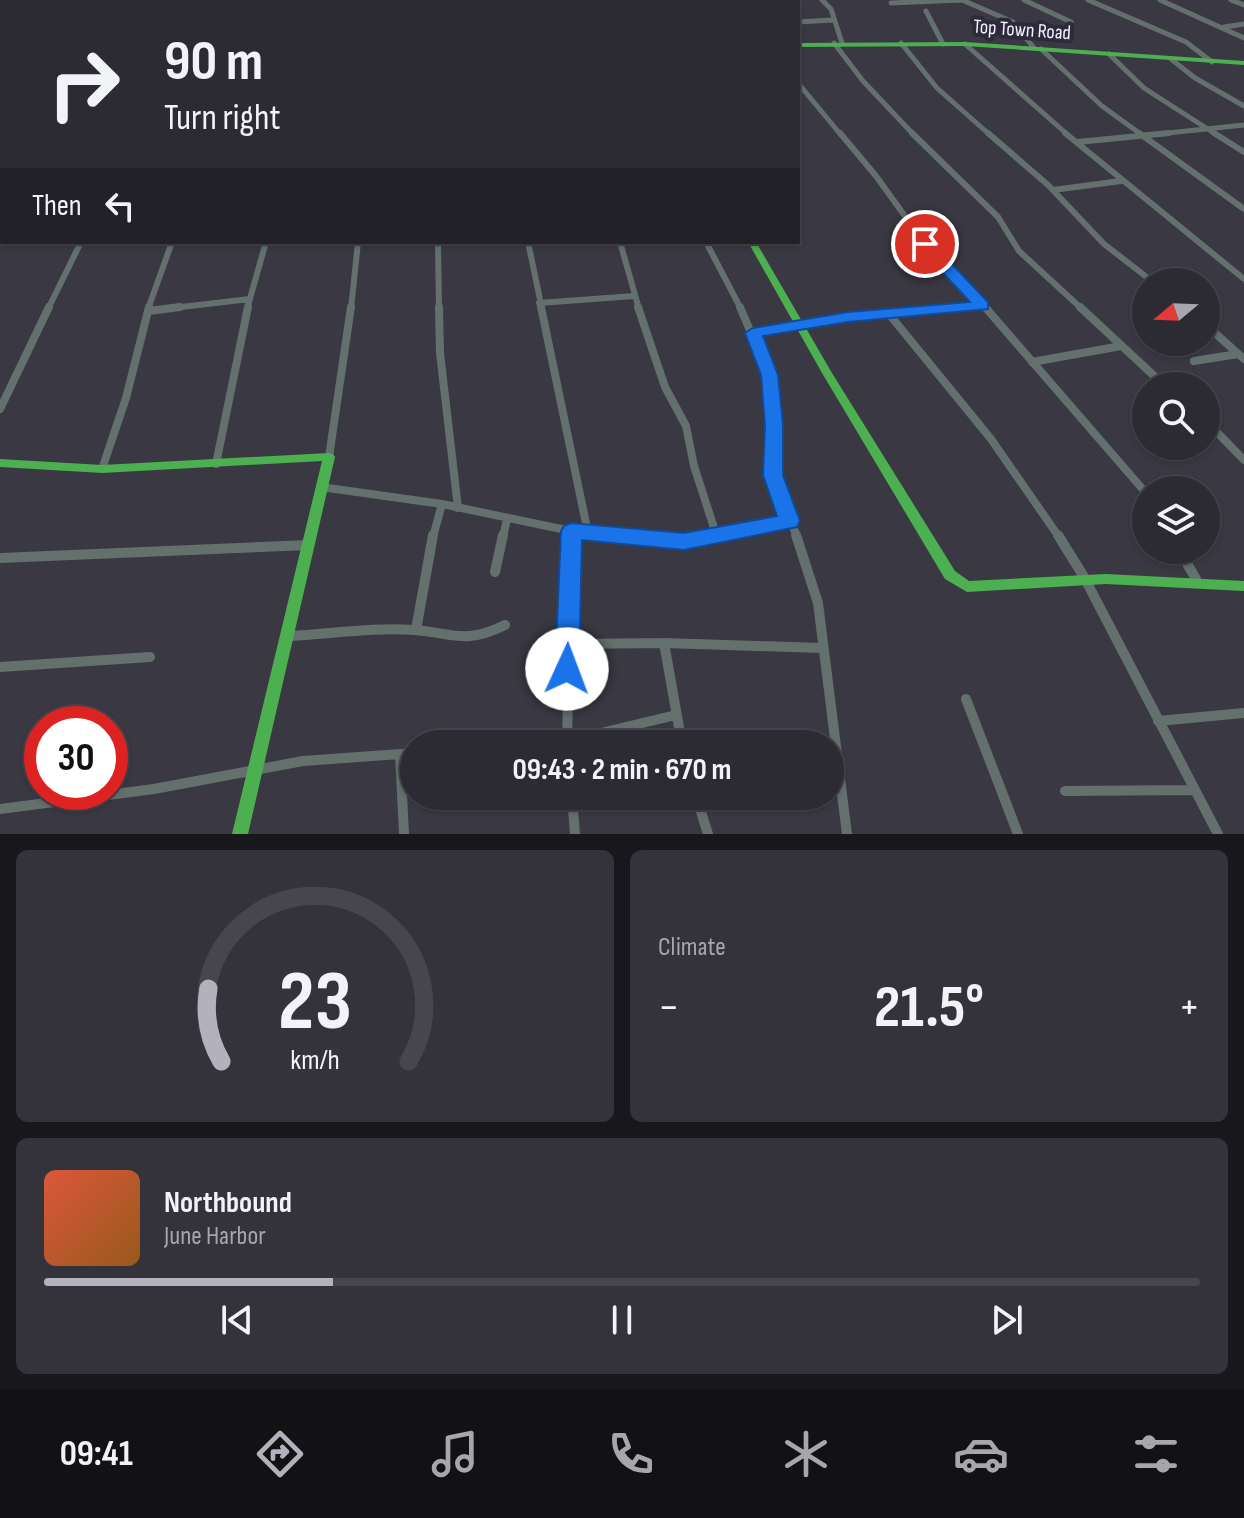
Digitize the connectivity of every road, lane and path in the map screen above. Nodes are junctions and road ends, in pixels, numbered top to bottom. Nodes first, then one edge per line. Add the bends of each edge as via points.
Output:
1 (822, 0) edge
2 (962, 0) edge
3 (1024, 0) edge
4 (1088, 0) edge
5 (1160, 0) edge
6 (1231, 0) edge
7 (891, 3) dead end
8 (1244, 5) edge
9 (926, 11) dead end
10 (833, 20) junction
11 (800, 22) edge
12 (1071, 22) dead end
13 (1244, 24) edge
14 (1224, 27) junction
15 (1244, 38) edge
16 (838, 43) junction
17 (901, 43) junction
18 (943, 44) junction
19 (965, 44) junction
20 (800, 45) edge
21 (1038, 48) junction
22 (1109, 54) junction
23 (1171, 59) junction
24 (1212, 62) junction
25 (1244, 63) edge
26 (800, 86) edge
27 (813, 103) junction
28 (800, 104) edge
29 (1244, 106) edge
30 (1244, 125) edge
31 (1209, 130) junction
32 (1142, 136) junction
33 (1077, 142) junction
34 (1244, 152) edge
35 (1121, 181) junction
36 (1053, 190) junction
37 (1244, 209) edge
38 (80, 244) edge
39 (171, 244) edge
40 (266, 244) edge
41 (358, 244) edge
42 (438, 244) edge
43 (528, 244) edge
44 (621, 244) edge
45 (707, 244) edge
46 (753, 244) edge
47 (1135, 268) edge
48 (1244, 279) edge
49 (634, 296) junction
50 (250, 299) junction
51 (539, 303) junction
52 (982, 305) junction
53 (149, 311) junction
54 (889, 314) junction
55 (800, 326) junction
56 (753, 333) junction
57 (1220, 338) edge
58 (1121, 346) junction
59 (1241, 357) edge
60 (1194, 361) dead end
61 (1032, 362) junction
62 (1150, 372) edge
63 (2, 400) edge
64 (0, 409) edge
65 (1220, 435) edge
66 (329, 457) junction
67 (1244, 460) edge
68 (0, 463) edge
69 (216, 464) junction
70 (102, 469) junction
71 (1132, 477) edge
72 (320, 487) junction
73 (442, 504) junction
74 (458, 508) junction
75 (507, 519) junction
76 (789, 521) junction
77 (571, 531) junction
78 (588, 533) junction
79 (716, 534) junction
80 (309, 545) junction
81 (0, 558) edge
82 (1187, 564) edge
83 (495, 572) dead end
84 (1084, 577) junction
85 (1196, 579) junction
86 (1244, 586) edge
87 (505, 625) dead end
88 (416, 630) junction
89 (290, 636) junction
90 (664, 643) junction
91 (567, 644) junction
92 (822, 648) junction
93 (150, 657) dead end
94 (0, 667) edge
95 (966, 699) dead end
96 (1244, 713) edge
97 (676, 715) junction
98 (1158, 721) junction
99 (564, 730) edge
100 (618, 730) edge
101 (679, 730) edge
102 (400, 754) edge
103 (256, 769) junction
104 (1194, 790) junction
105 (1065, 791) dead end
106 (0, 809) edge
107 (403, 810) edge
108 (573, 810) edge
109 (700, 810) edge
110 (240, 834) edge
111 (404, 834) edge
112 (575, 834) edge
113 (708, 834) edge
114 (847, 834) edge
115 (1018, 834) edge
116 (1218, 834) edge

1 - 10 street
2 - 7 street
2 - 21 street via 1013,22
3 - 12 street
4 - 24 street via 1186,42
5 - 14 street
6 - 8 street
9 - 18 street
10 - 11 street
10 - 16 street
13 - 14 street
14 - 15 street
16 - 17 street, Top Town Road
16 - 20 street, Top Town Road
16 - 58 street via 892,112 996,215 1019,251
17 - 18 street, Top Town Road
17 - 36 street via 937,88
18 - 19 street, Top Town Road
19 - 21 street, Top Town Road
19 - 33 street
21 - 22 street, Top Town Road
21 - 32 street
22 - 23 street, Top Town Road
22 - 31 street via 1144,88
23 - 24 street, Top Town Road
23 - 29 street
24 - 25 street, Top Town Road
26 - 27 street
27 - 28 street
27 - 52 street via 925,244
30 - 31 street
31 - 32 street
31 - 34 street
32 - 33 street
32 - 37 street
33 - 35 street
35 - 36 street
35 - 48 street
36 - 47 street
38 - 63 street
39 - 53 street
40 - 50 street
41 - 66 street
42 - 74 street via 440,353
43 - 51 street
44 - 49 street
45 - 56 street
46 - 55 street
49 - 51 street
49 - 79 street via 665,387 686,426
50 - 53 street
50 - 69 street via 229,380
51 - 78 street
52 - 54 street
52 - 61 street
53 - 70 street
54 - 55 street
54 - 84 street via 1014,470
55 - 56 street
55 - 84 street via 960,585
56 - 76 street via 769,375 773,475
57 - 59 street
58 - 61 street
58 - 62 street
59 - 60 street
61 - 71 street
63 - 64 street
65 - 67 street
66 - 69 street
66 - 72 street
68 - 70 street
69 - 70 street
72 - 73 street
72 - 80 street
73 - 74 street
73 - 88 street
74 - 75 street
75 - 77 street
75 - 83 street
76 - 79 street
76 - 92 street via 818,603
77 - 78 street
77 - 91 street
78 - 79 street via 670,541
80 - 81 street
80 - 89 street
82 - 85 street
84 - 85 street
84 - 98 street
85 - 86 street
87 - 88 street via 460,638
88 - 89 street
89 - 103 street
90 - 91 street
90 - 92 street
90 - 97 street
91 - 99 street
92 - 114 street
93 - 94 street
95 - 115 street
96 - 98 street
97 - 100 street
97 - 101 street
98 - 104 street
102 - 103 street
103 - 106 street via 154,789
103 - 110 street
104 - 105 street
104 - 116 street
107 - 111 street
108 - 112 street
109 - 113 street

